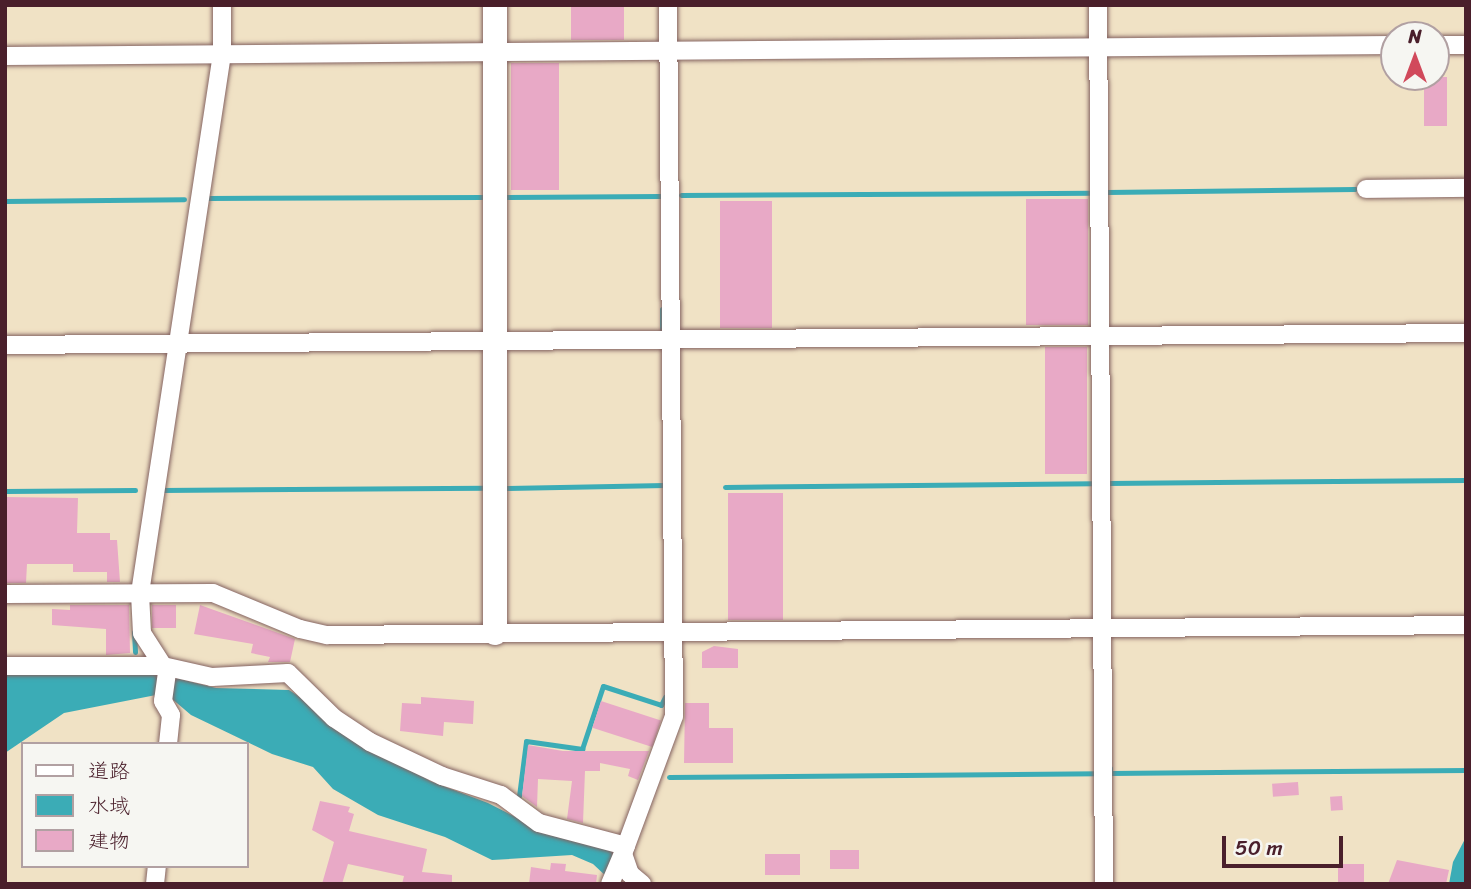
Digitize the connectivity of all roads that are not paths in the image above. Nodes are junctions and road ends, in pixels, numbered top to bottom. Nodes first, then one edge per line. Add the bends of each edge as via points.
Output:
1 (222, 5) edge
2 (495, 5) edge
3 (668, 5) edge
4 (1098, 5) edge
5 (1380, 45) edge
6 (1098, 46) junction
7 (668, 50) junction
8 (495, 51) junction
9 (222, 54) junction
10 (5, 56) edge
11 (1466, 188) edge
12 (1366, 189) dead end
13 (1466, 333) edge
14 (1101, 336) junction
15 (671, 341) junction
16 (496, 342) junction
17 (178, 344) junction
18 (5, 345) edge
19 (140, 593) junction
20 (5, 594) edge
21 (1466, 625) edge
22 (1102, 628) junction
23 (673, 632) junction
24 (495, 633) junction
25 (5, 666) edge
26 (165, 669) junction
27 (168, 742) edge
28 (625, 850) junction
29 (612, 879) edge
30 (642, 884) edge
31 (1104, 884) edge

1 - 9 street
2 - 8 street
3 - 7 street
4 - 6 street
5 - 6 street
6 - 7 street
6 - 14 street
7 - 8 street
7 - 15 street
8 - 9 street
8 - 16 street
9 - 10 street
9 - 17 street
11 - 12 street
13 - 14 street
14 - 15 street
14 - 22 street
15 - 16 street
15 - 23 street
16 - 17 street
16 - 24 street
17 - 18 street
17 - 19 street
19 - 20 street
19 - 24 street via 213,593 315,634
19 - 26 street via 142,633
21 - 22 street
22 - 23 street
22 - 31 street
23 - 24 street
23 - 28 street via 674,716
25 - 26 street
26 - 27 street via 163,701 171,715
26 - 28 street via 212,677 288,673 334,718 370,742 442,776 494,791 539,822
28 - 29 street
28 - 30 street via 630,874

